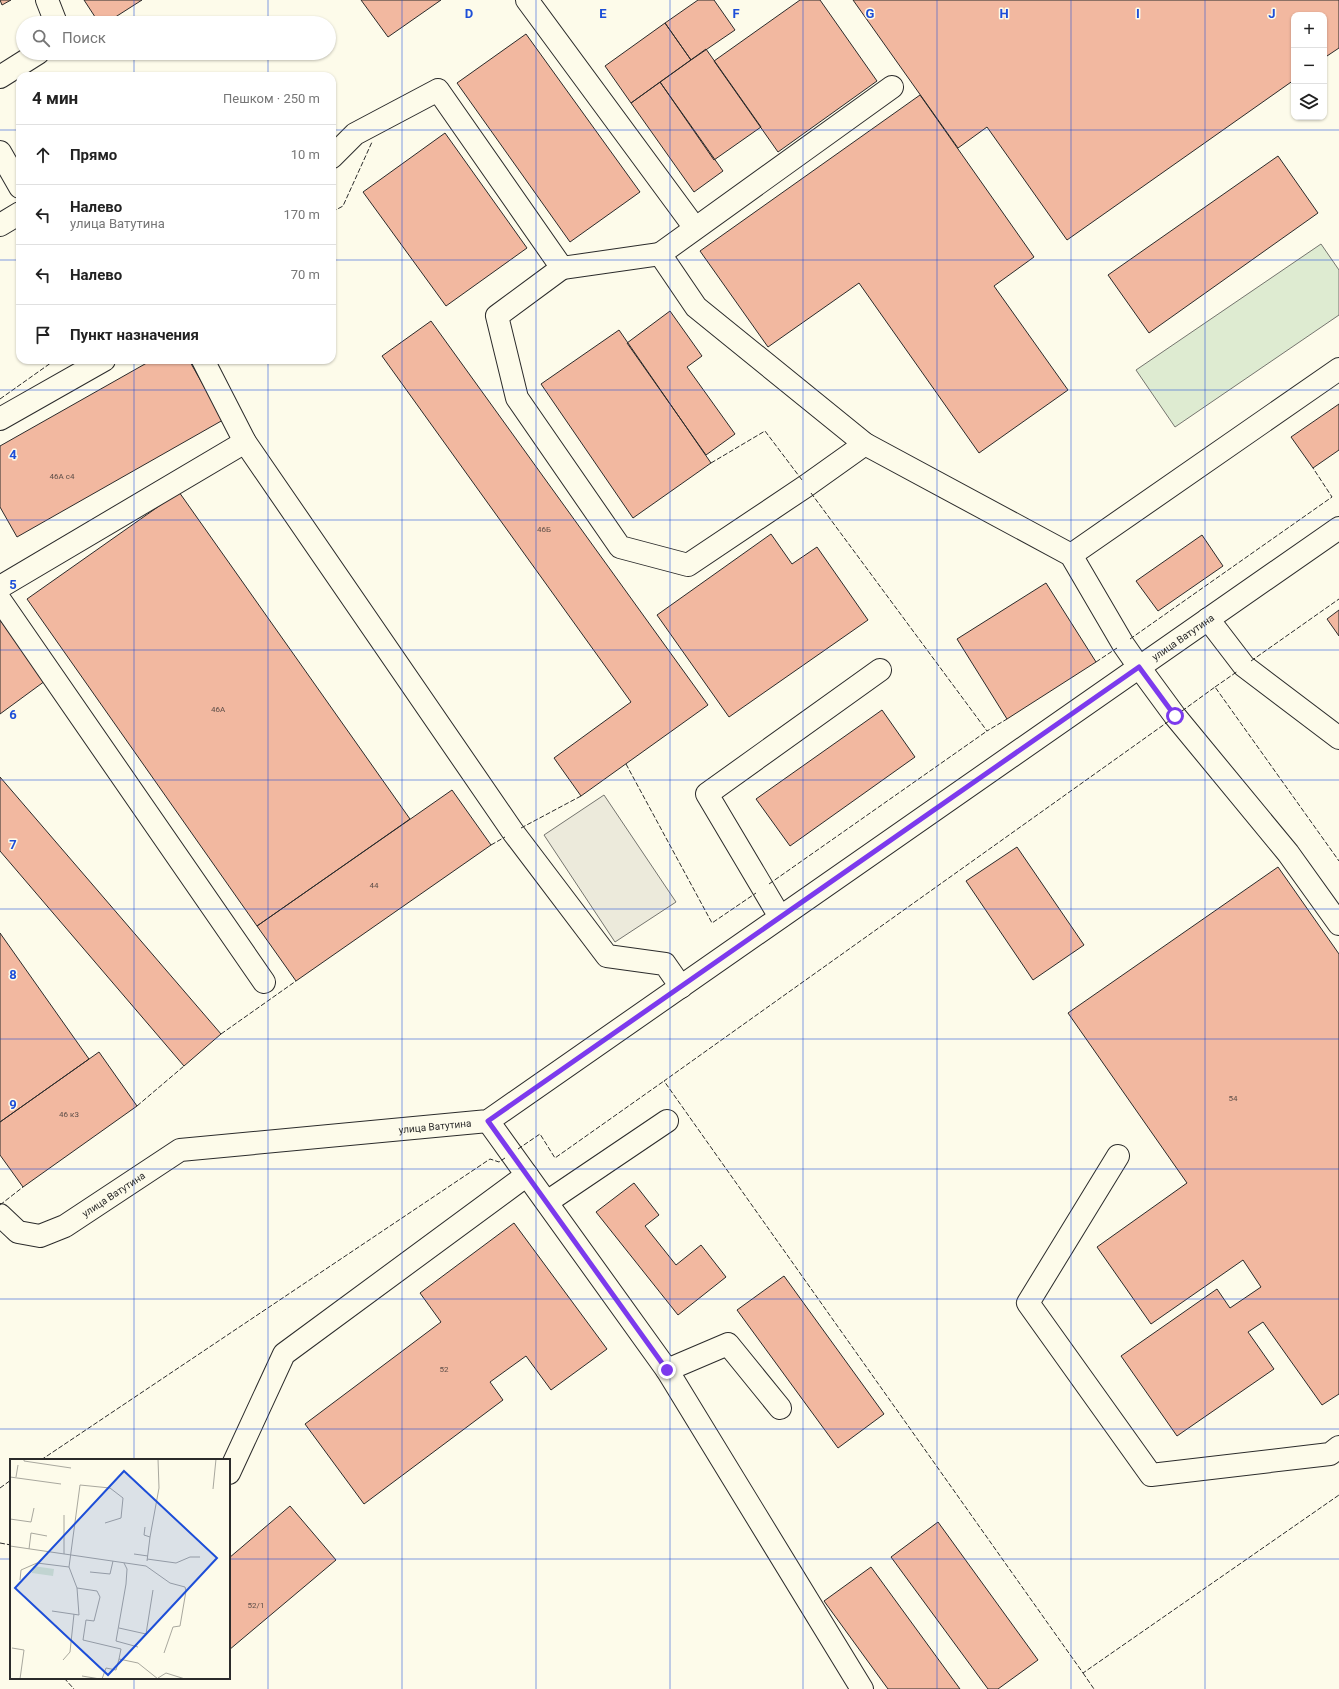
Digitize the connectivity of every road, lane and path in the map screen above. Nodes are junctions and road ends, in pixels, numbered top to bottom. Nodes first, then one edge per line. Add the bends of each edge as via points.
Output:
1 (47, 0) edge
2 (526, 0) edge
3 (53, 16) edge
4 (27, 60) edge
5 (0, 77) edge
6 (892, 87) dead end
7 (0, 152) edge
8 (336, 153) edge
9 (16, 180) edge
10 (16, 215) edge
11 (0, 224) edge
12 (695, 228) junction
13 (660, 254) junction
14 (562, 268) junction
15 (97, 364) edge
16 (205, 364) edge
17 (1339, 370) edge
18 (0, 419) edge
19 (246, 442) junction
20 (865, 444) junction
21 (1339, 528) edge
22 (1071, 555) junction
23 (0, 587) edge
24 (0, 600) edge
25 (1208, 619) junction
26 (1139, 667) junction
27 (880, 670) dead end
28 (1339, 738) edge
29 (780, 917) junction
30 (1339, 924) edge
31 (264, 982) dead end
32 (681, 987) junction
33 (488, 1121) junction
34 (667, 1121) dead end
35 (1118, 1156) dead end
36 (527, 1175) junction
37 (547, 1202) junction
38 (0, 1216) edge
39 (667, 1370) junction
40 (780, 1408) dead end
41 (1339, 1447) edge
42 (230, 1471) edge
43 (862, 1689) edge

1 - 3 street
2 - 12 street
4 - 5 street
6 - 12 street
7 - 9 street
8 - 14 street via 355,134 438,90
10 - 11 street
12 - 13 street
13 - 14 street
13 - 20 street via 696,307
14 - 20 street via 496,316 517,398 620,547 688,566
15 - 18 street
16 - 19 street
17 - 22 street
19 - 23 street
19 - 32 street via 513,832 607,956 664,964
20 - 22 street
21 - 25 street, улица Ватутина
22 - 26 street
24 - 31 street
25 - 26 street, улица Ватутина
25 - 28 street via 1244,666
26 - 29 street, улица Ватутина
26 - 30 street via 1175,716 1288,853
27 - 29 street via 707,794
29 - 32 street, улица Ватутина
32 - 33 street, улица Ватутина
33 - 36 street
33 - 38 street, улица Ватутина via 180,1150 65,1226 40,1236 18,1232
34 - 37 street
35 - 41 street via 1028,1303 1151,1475 1330,1454
36 - 37 street
36 - 42 street via 284,1354
37 - 39 street
39 - 40 street via 728,1344
39 - 43 street

